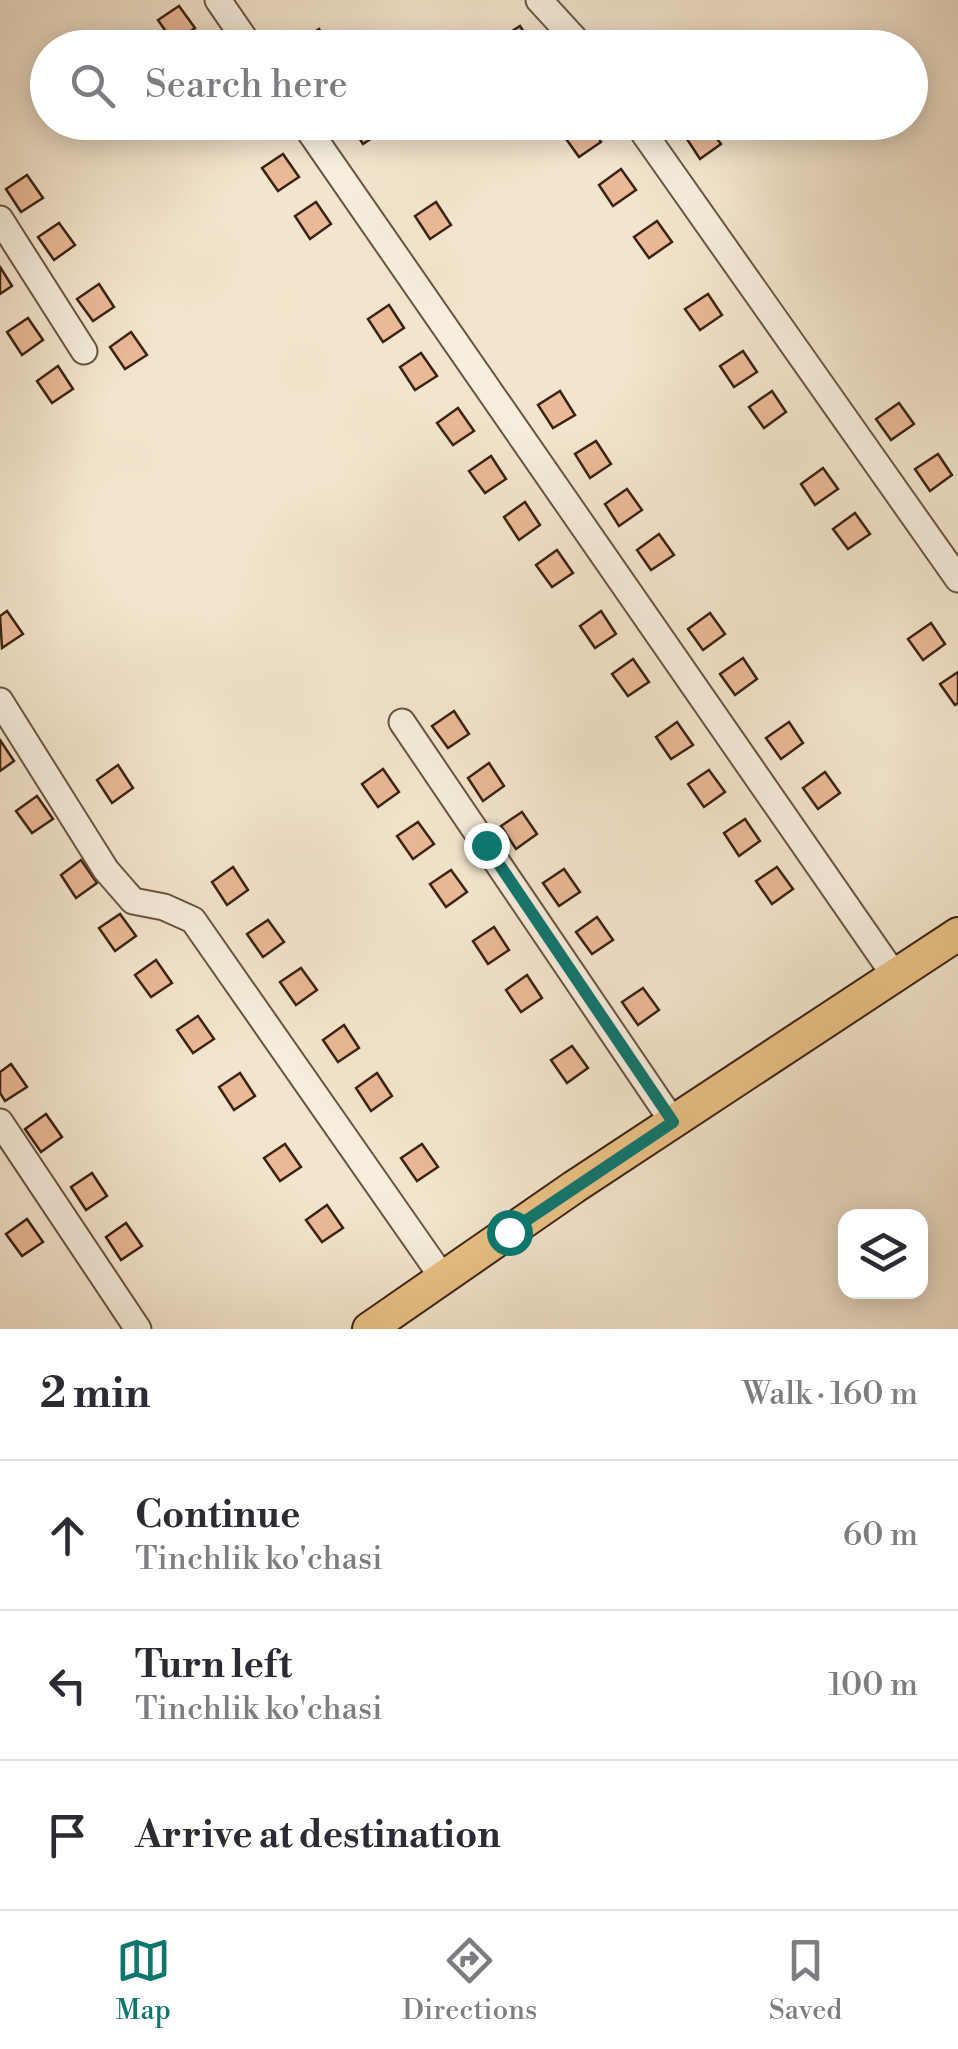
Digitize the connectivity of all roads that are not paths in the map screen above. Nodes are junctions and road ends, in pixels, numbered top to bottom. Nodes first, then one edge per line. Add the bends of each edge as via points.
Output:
1 (218, 0) edge
2 (539, 0) edge
3 (239, 30) edge
4 (566, 30) edge
5 (315, 140) edge
6 (649, 140) edge
7 (0, 219) edge
8 (84, 351) dead end
9 (958, 580) edge
10 (0, 701) edge
11 (402, 722) dead end
12 (958, 934) edge
13 (894, 976) junction
14 (0, 1122) edge
15 (673, 1122) junction
16 (443, 1278) junction
17 (138, 1329) edge
18 (368, 1329) edge

1 - 3 street
2 - 4 street
5 - 13 street
6 - 9 street
7 - 8 street
10 - 16 street via 106,870 134,900 193,920
11 - 15 street
12 - 13 main road
13 - 15 main road
14 - 17 street
15 - 16 main road
16 - 18 main road

